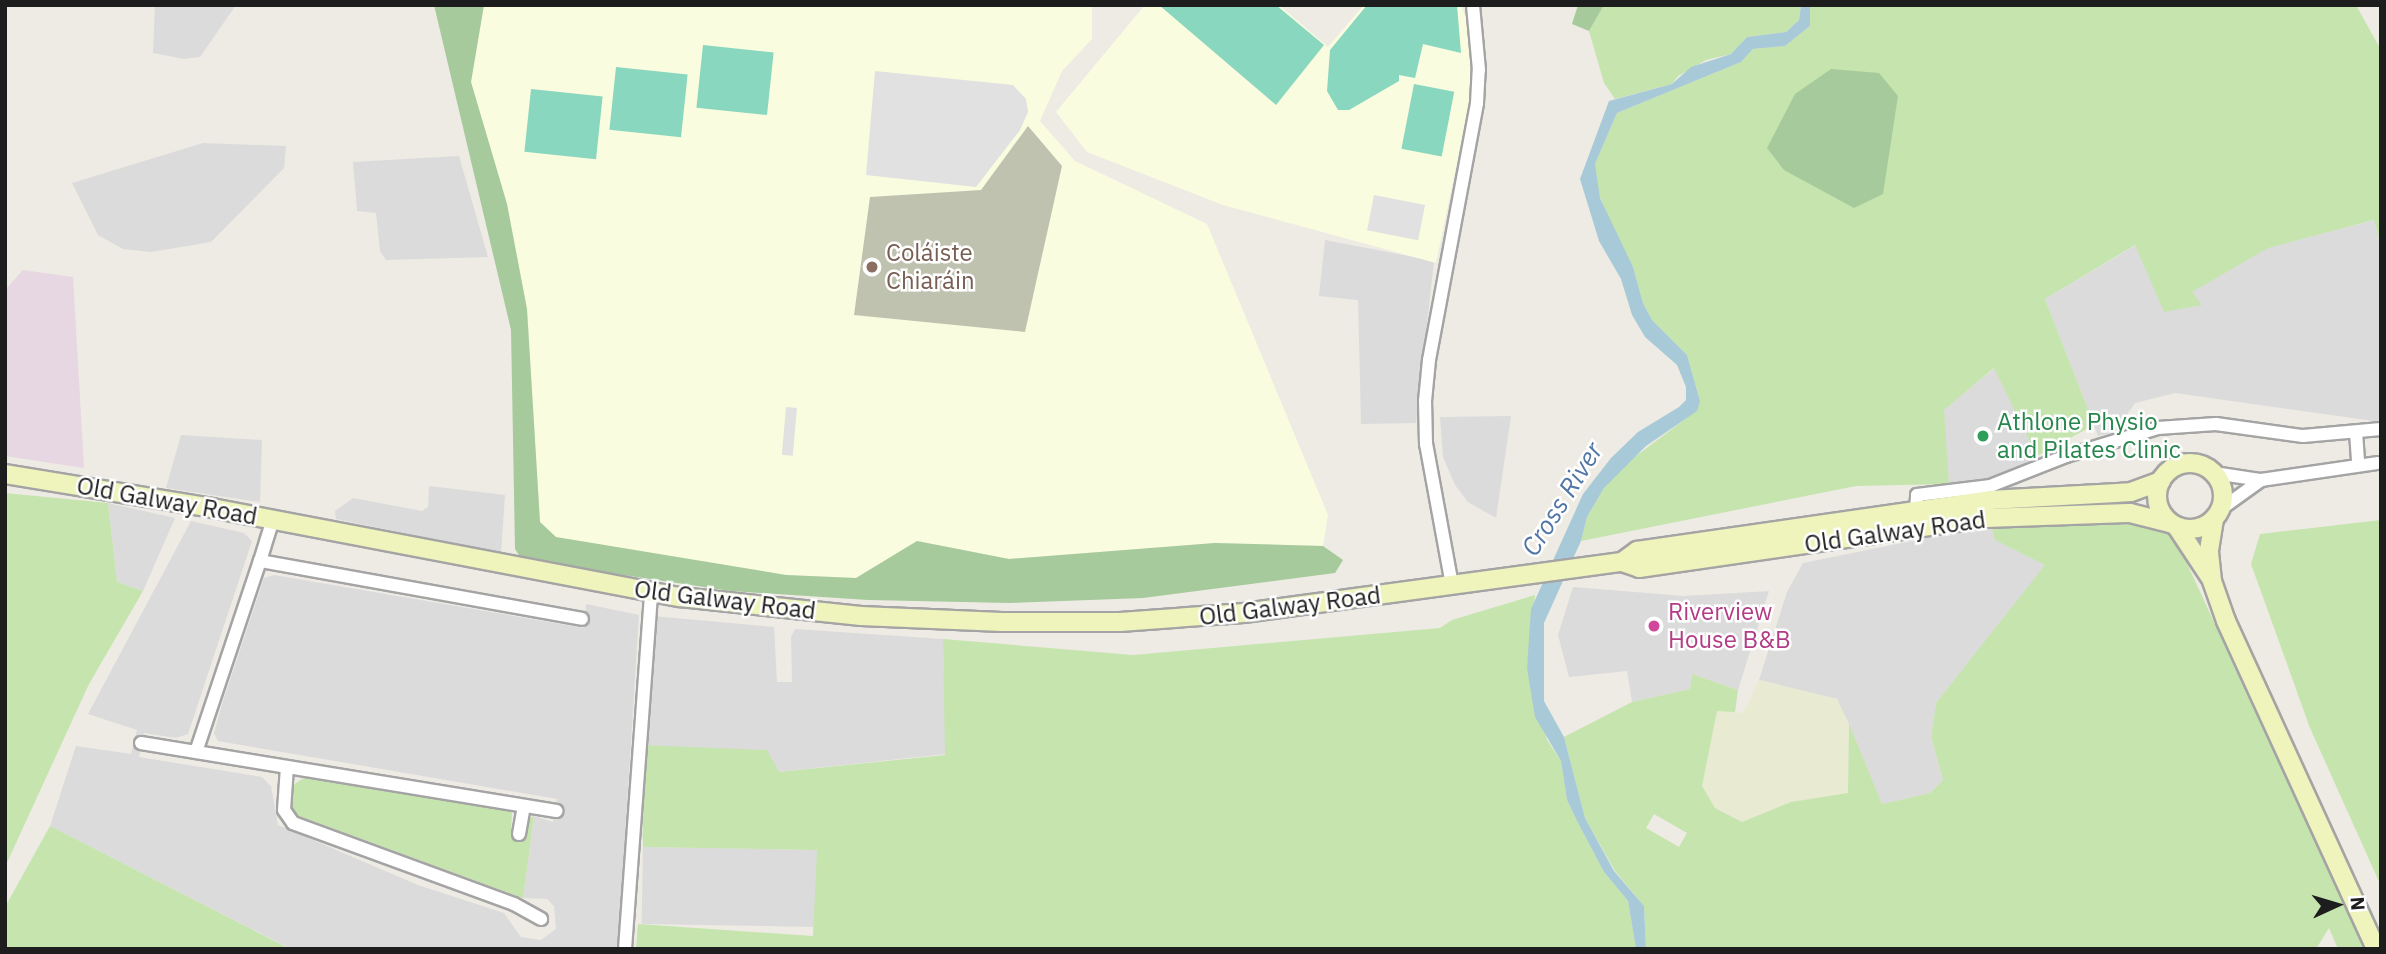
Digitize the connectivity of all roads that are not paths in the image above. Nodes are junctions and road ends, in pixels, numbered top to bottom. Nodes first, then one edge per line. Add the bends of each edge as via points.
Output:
1 (1473, 5) edge
2 (2381, 429) edge
3 (2356, 432) junction
4 (2377, 463) dead end
5 (2358, 464) junction
6 (2214, 473) junction
7 (5, 474) edge
8 (2261, 480) junction
9 (2161, 481) junction
10 (1916, 511) junction
11 (2218, 514) junction
12 (273, 519) junction
13 (2173, 525) junction
14 (260, 561) junction
15 (1622, 562) junction
16 (2212, 580) junction
17 (1452, 585) junction
18 (651, 592) junction
19 (582, 619) dead end
20 (142, 743) dead end
21 (196, 752) junction
22 (287, 767) junction
23 (524, 806) junction
24 (556, 811) dead end
25 (519, 834) dead end
26 (541, 919) dead end
27 (625, 949) edge
28 (2376, 949) edge

1 - 17 street via 1479,58 1477,103 1429,360 1426,401 1426,444
2 - 3 street
3 - 5 street
3 - 10 street via 2303,436 2216,424 2158,428 2066,456 1990,486 1917,495
4 - 5 street
5 - 8 street
6 - 8 street
6 - 9 main road via 2184,463
6 - 11 main road via 2223,489
7 - 12 main road, Old Galway Road
8 - 11 street
9 - 10 main road, Old Galway Road via 2131,492 1990,500
9 - 13 main road via 2157,503
10 - 15 main road, Old Galway Road via 1637,551
11 - 13 main road via 2203,527
11 - 16 main road via 2209,552
12 - 14 street
12 - 18 main road, Old Galway Road
13 - 15 main road, Old Galway Road via 2130,513 1986,519 1639,568
13 - 16 main road
14 - 19 street
14 - 21 street
15 - 17 main road, Old Galway Road
16 - 28 main road via 2231,633
17 - 18 main road, Old Galway Road via 1244,613 1121,622 861,616
18 - 27 street
20 - 21 street
21 - 22 street
22 - 23 street
22 - 26 street via 284,810 293,823 514,904
23 - 24 street
23 - 25 street

